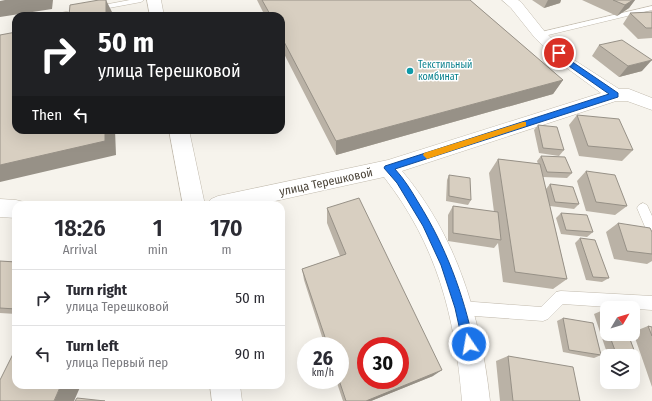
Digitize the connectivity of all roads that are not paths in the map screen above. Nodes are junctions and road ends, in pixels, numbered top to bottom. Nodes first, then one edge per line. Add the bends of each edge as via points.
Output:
1 (141, 0) edge
2 (154, 0) edge
3 (509, 0) edge
4 (652, 8) edge
5 (76, 12) edge
6 (156, 12) edge
7 (540, 35) junction
8 (615, 95) junction
9 (652, 104) edge
10 (180, 134) edge
11 (388, 168) junction
12 (193, 201) edge
13 (236, 201) edge
14 (0, 208) edge
15 (643, 208) dead end
16 (12, 209) edge
17 (652, 230) edge
18 (652, 303) edge
19 (461, 308) junction
20 (225, 389) edge
21 (227, 401) edge
22 (476, 401) edge

1 - 5 lane
2 - 6 street
3 - 7 street
4 - 7 lane
7 - 8 street via 568,63
8 - 9 street via 629,95
8 - 11 street, улица Терешковой
10 - 12 street
11 - 13 street, улица Терешковой
11 - 19 street via 400,181 426,223 446,265
14 - 16 street
15 - 17 lane
18 - 19 lane via 561,297 543,314
19 - 22 street via 469,344
20 - 21 street

